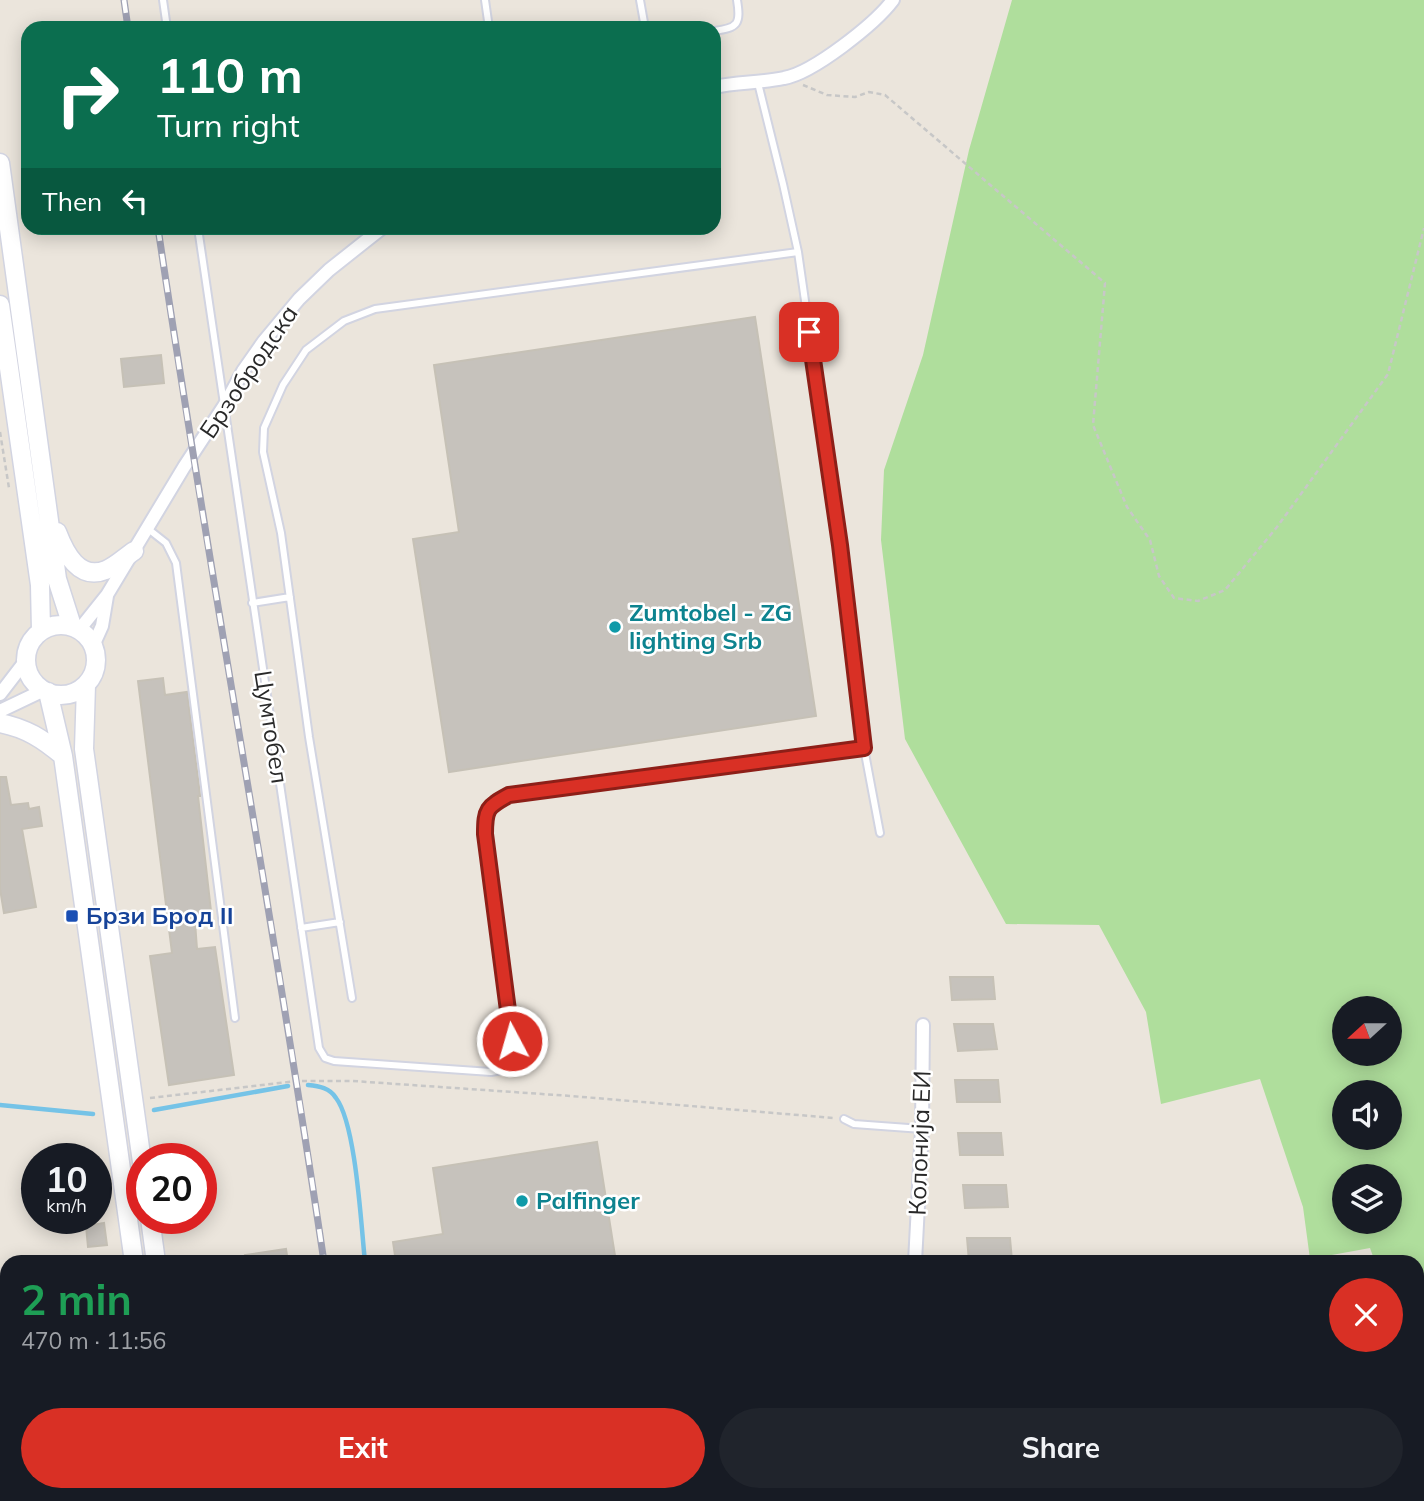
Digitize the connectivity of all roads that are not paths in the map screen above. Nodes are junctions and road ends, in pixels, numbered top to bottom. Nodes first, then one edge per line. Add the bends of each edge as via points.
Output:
1 (163, 0) edge
2 (485, 0) edge
3 (640, 0) edge
4 (737, 0) edge
5 (891, 2) edge
6 (166, 21) edge
7 (488, 21) edge
8 (644, 21) edge
9 (721, 30) edge
10 (758, 81) junction
11 (721, 86) edge
12 (0, 163) edge
13 (199, 235) edge
14 (373, 235) edge
15 (798, 252) junction
16 (0, 304) edge
17 (224, 406) junction
18 (47, 507) junction
19 (148, 528) junction
20 (134, 551) junction
21 (107, 595) junction
22 (290, 597) junction
23 (252, 603) junction
24 (76, 628) junction
25 (41, 631) junction
26 (93, 646) junction
27 (27, 659) junction
28 (86, 685) junction
29 (46, 691) junction
30 (0, 694) edge
31 (0, 711) edge
32 (0, 723) edge
33 (864, 748) junction
34 (63, 756) junction
35 (880, 833) dead end
36 (340, 922) junction
37 (302, 928) junction
38 (352, 998) dead end
39 (235, 1018) dead end
40 (923, 1025) dead end
41 (844, 1119) road end
42 (922, 1129) junction
43 (139, 1143) edge
44 (152, 1234) edge
45 (133, 1255) edge
46 (155, 1255) edge
47 (915, 1255) edge

1 - 6 lane
2 - 7 lane
3 - 8 lane
4 - 9 lane via 736,24
5 - 10 street via 821,62 785,78
10 - 11 street
10 - 15 lane
12 - 18 main road
13 - 17 lane, Цумтобел
14 - 17 street, Брзобродска via 299,299 250,361
15 - 22 lane via 375,309 344,321 306,350 283,385 264,428 263,452
15 - 33 lane
16 - 25 main road via 40,585
17 - 19 street, Брзобродска
17 - 23 lane, Цумтобел
18 - 20 main road via 63,548 76,566 93,573 107,570
18 - 24 main road via 57,579
19 - 20 street, Брзобродска
19 - 39 lane via 166,543 176,563
20 - 21 street, Брзобродска
21 - 24 street
21 - 26 street
22 - 23 lane
22 - 36 lane
23 - 37 lane, Цумтобел
24 - 25 main road via 56,625
24 - 26 main road
25 - 27 main road via 29,646
26 - 28 main road via 94,671
27 - 29 main road via 29,673
27 - 30 street
28 - 29 main road via 64,695
28 - 43 main road via 84,749
29 - 31 street
29 - 34 main road
32 - 34 main road via 23,728
33 - 35 lane
33 - 37 lane, Цумтобел via 509,795 492,805 485,814 485,834 512,1041 502,1070 325,1058 318,1048
34 - 45 main road
36 - 37 lane
36 - 38 lane
40 - 42 street, Колонија ЕИ
41 - 42 lane via 854,1124
42 - 47 street, Колонија ЕИ
44 - 46 main road

